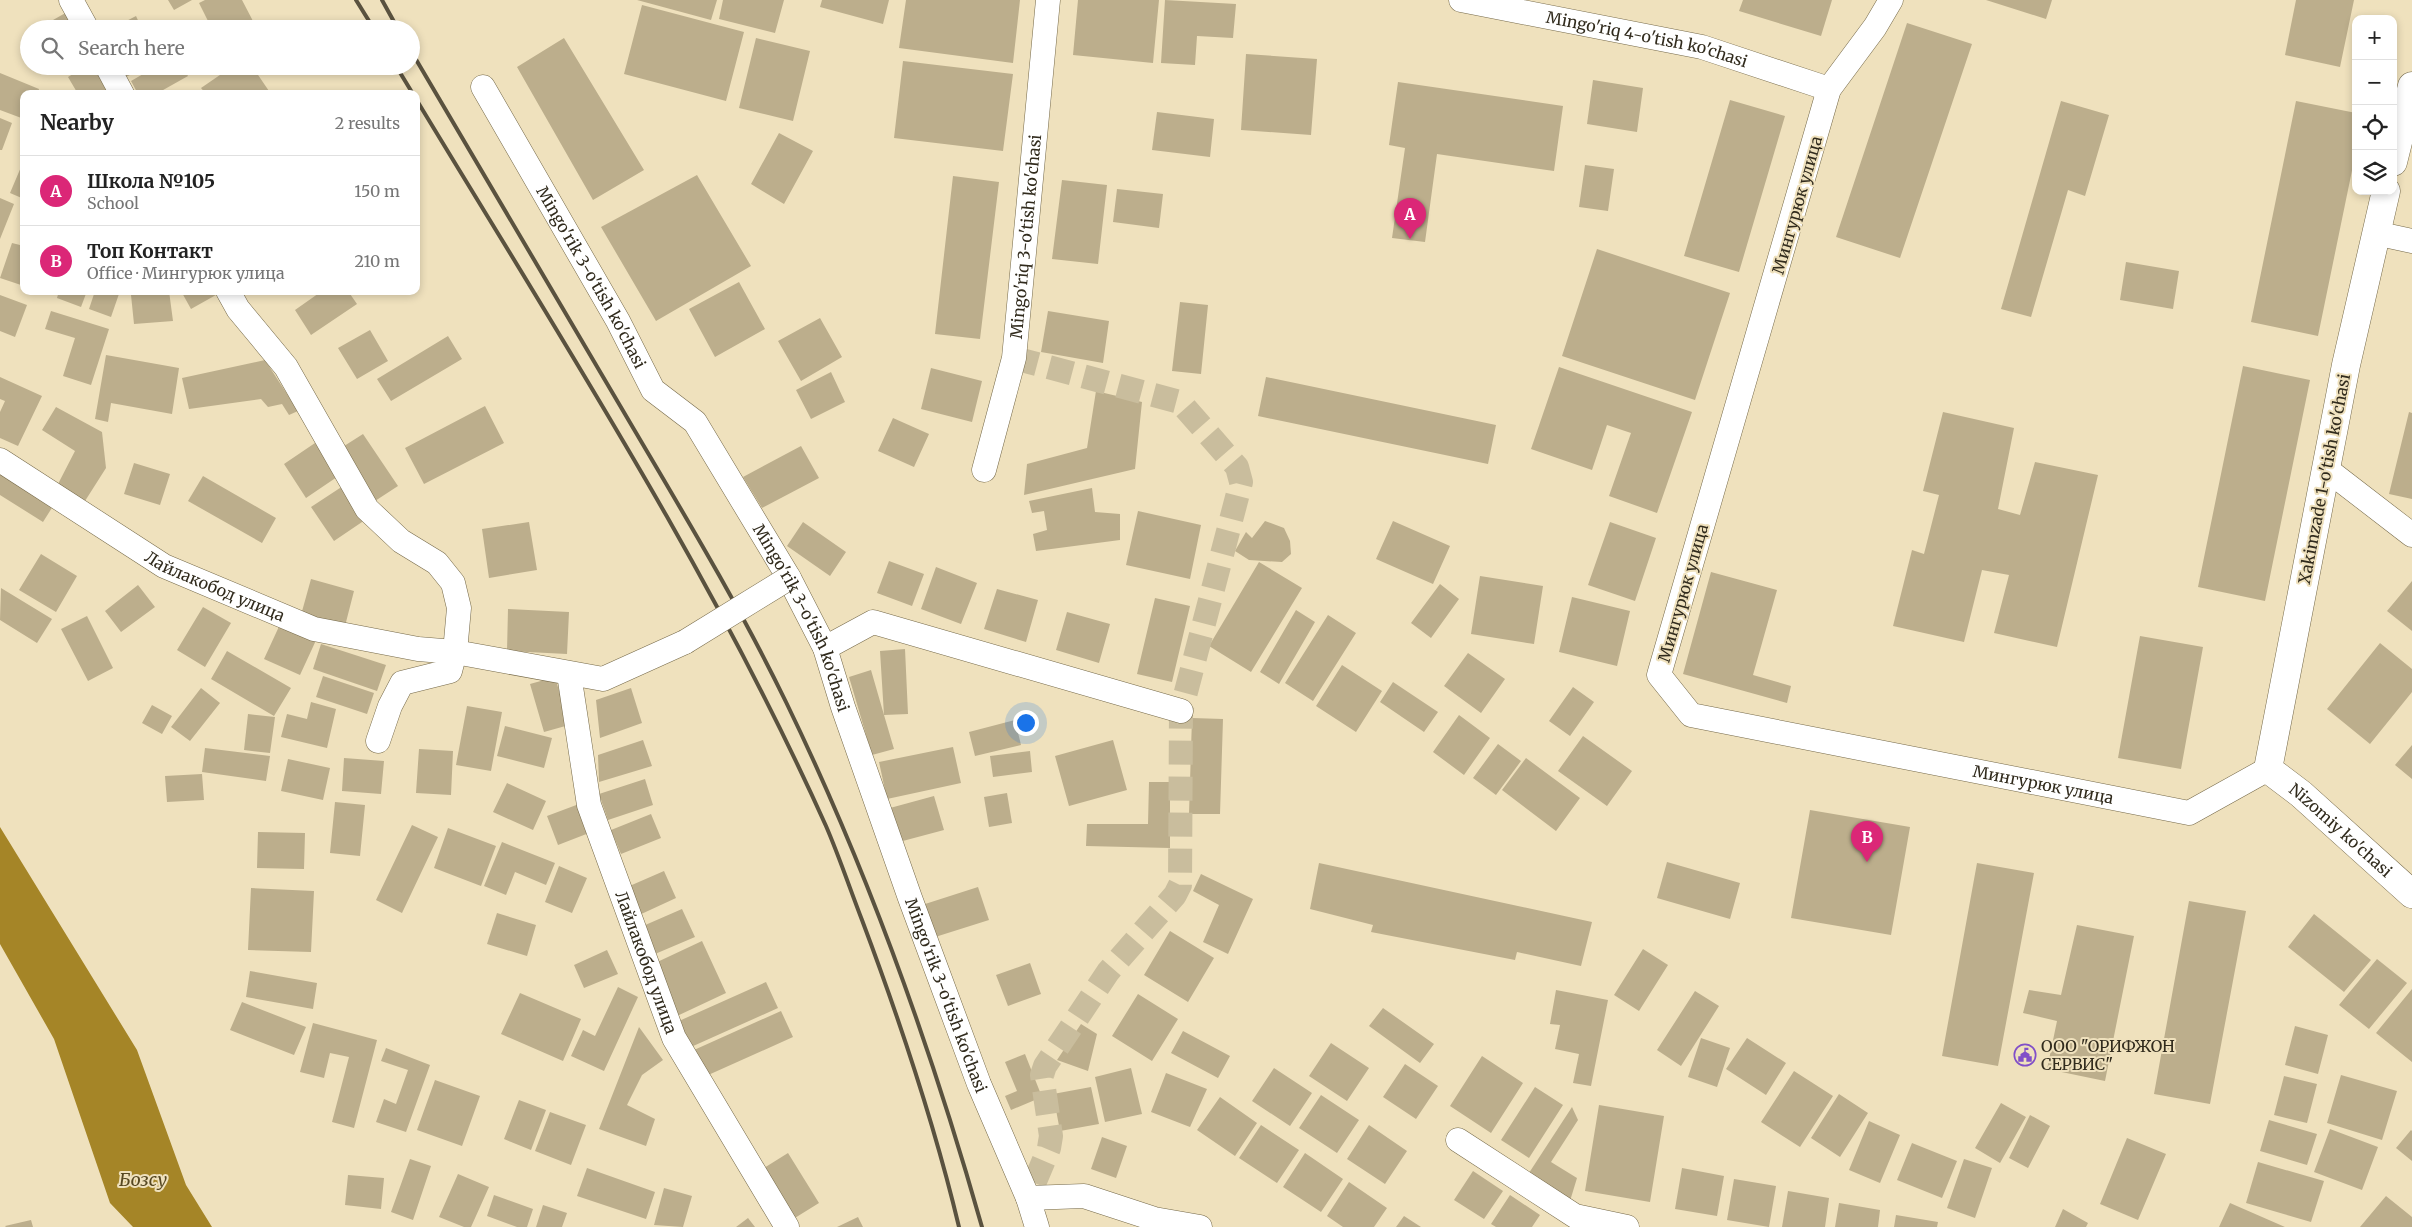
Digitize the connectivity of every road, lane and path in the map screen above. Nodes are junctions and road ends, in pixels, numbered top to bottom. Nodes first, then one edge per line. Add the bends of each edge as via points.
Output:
1 (72, 0) edge
2 (1048, 0) edge
3 (1461, 0) edge
4 (1891, 0) edge
5 (82, 20) edge
6 (112, 75) edge
7 (2412, 86) edge
8 (483, 87) dead end
9 (1829, 89) junction
10 (120, 90) edge
11 (2396, 150) edge
12 (2385, 195) edge
13 (2375, 232) junction
14 (2412, 241) edge
15 (230, 295) edge
16 (0, 460) edge
17 (2325, 468) junction
18 (984, 470) dead end
19 (2412, 535) edge
20 (789, 578) junction
21 (825, 648) junction
22 (455, 652) junction
23 (569, 674) junction
24 (1181, 711) dead end
25 (378, 741) dead end
26 (2268, 769) junction
27 (2412, 894) edge
28 (1458, 1140) dead end
29 (1028, 1198) junction
30 (787, 1227) edge
31 (1037, 1227) edge
32 (1200, 1227) edge
33 (1627, 1227) edge

1 - 5 street
2 - 18 street, Mingo'riq 3-o'tish ko'chasi via 1014,358
3 - 9 street, Mingo'riq 4-o'tish ko'chasi via 1702,47
4 - 9 street
6 - 10 street
7 - 11 street
8 - 20 street, Mingo'rik 3-o'tish ko'chasi via 618,321 653,390 695,422
9 - 26 street, Мингурюк улица via 1659,675 1691,715 2189,813
12 - 13 street, Xakimzade 1-o'tish ko'chasi
13 - 14 street
13 - 17 street, Xakimzade 1-o'tish ko'chasi
15 - 22 street via 286,367 367,509 400,541 437,563 453,583 459,608
16 - 22 street, Лайлакобод улица via 164,566 314,629 418,649
17 - 19 street
17 - 26 street, Xakimzade 1-o'tish ko'chasi
20 - 21 street, Mingo'rik 3-o'tish ko'chasi
20 - 23 street, Лайлакобод улица, bridge via 685,642 603,679
21 - 24 street via 873,622
21 - 29 street, Mingo'rik 3-o'tish ko'chasi via 843,707 979,1084
22 - 23 street, Лайлакобод улица
22 - 25 street via 450,671 402,683
23 - 30 street, Лайлакобод улица via 589,805 674,1038
26 - 27 street, Nizomiy ko'chasi via 2301,794
28 - 33 street via 1575,1216
29 - 31 street, Mingo'rik 3-o'tish ko'chasi
29 - 32 street via 1084,1196 1154,1219

